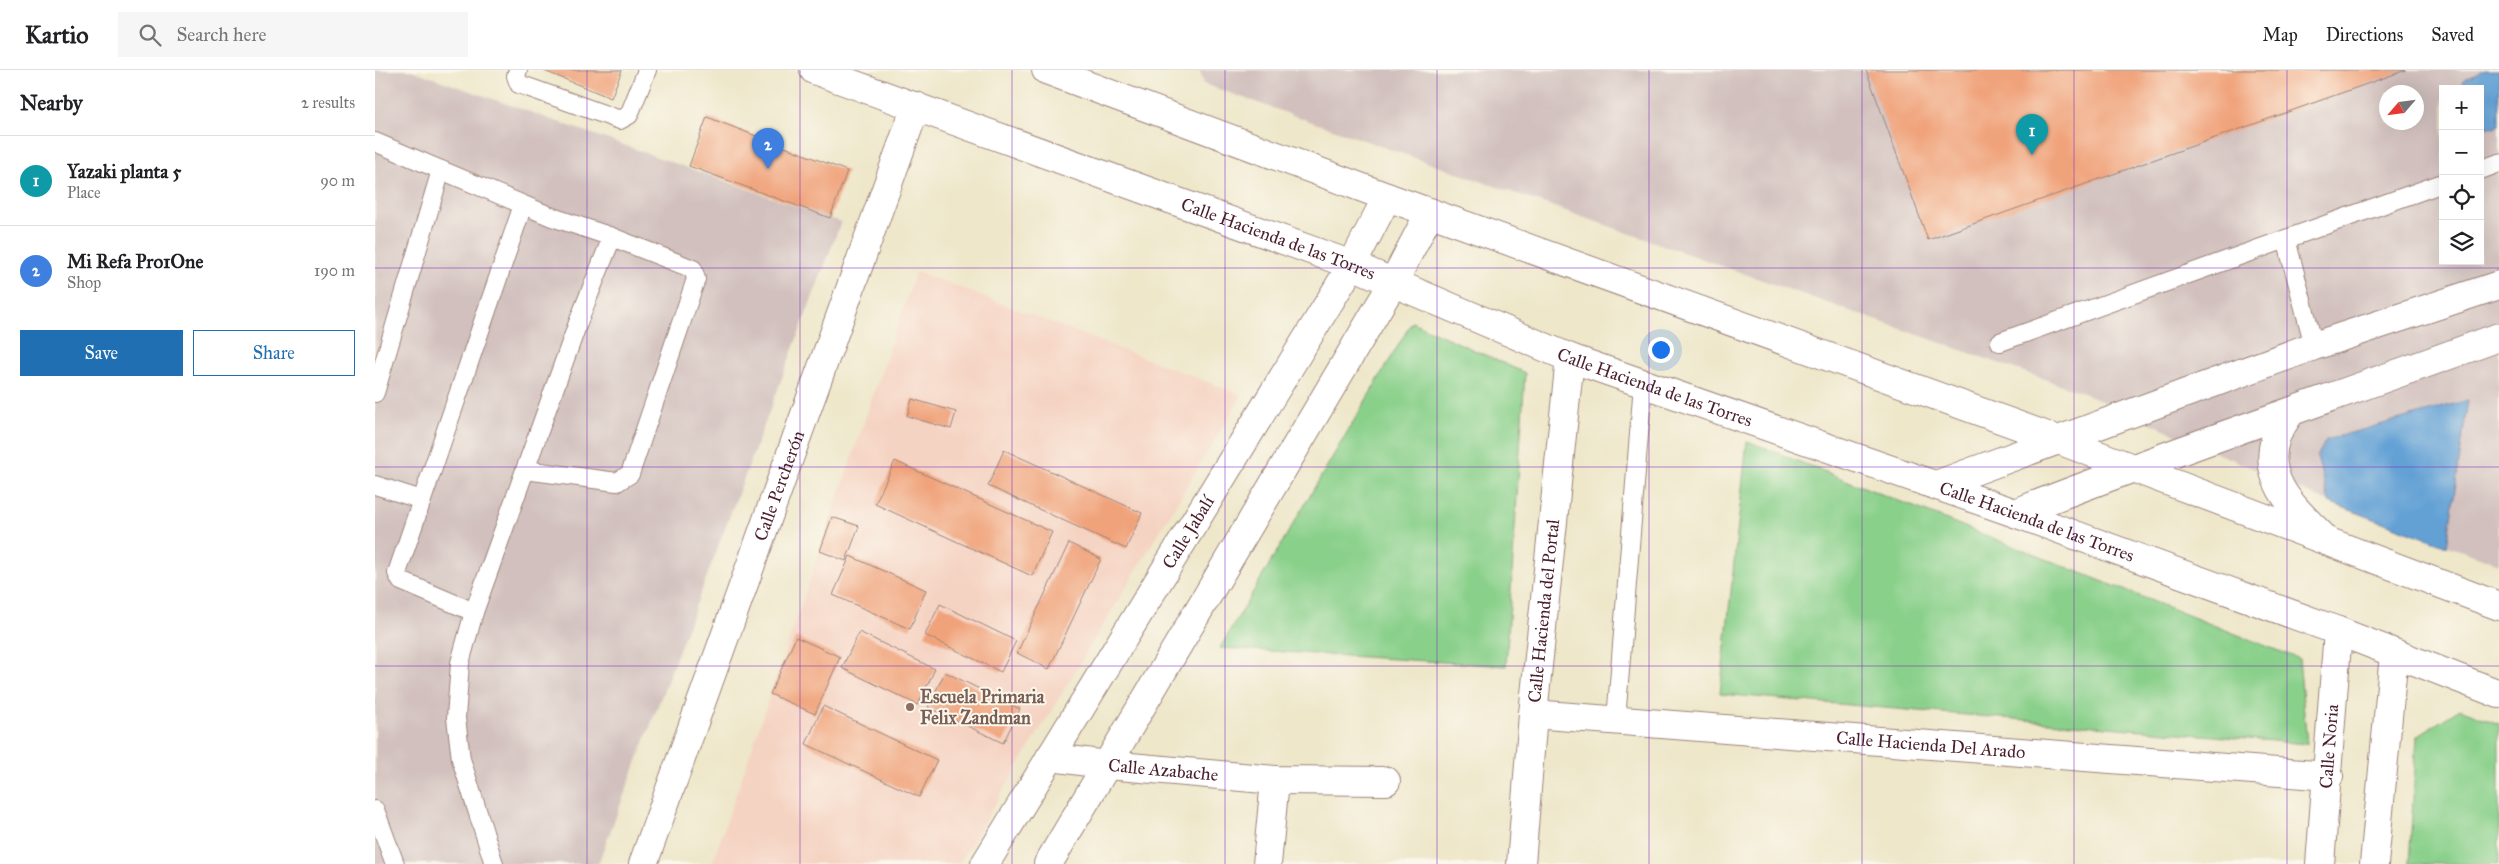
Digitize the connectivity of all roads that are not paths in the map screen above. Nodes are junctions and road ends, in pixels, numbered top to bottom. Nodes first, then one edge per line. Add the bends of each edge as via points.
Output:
1 (518, 70) edge
2 (647, 70) edge
3 (814, 70) edge
4 (1046, 70) edge
5 (916, 106) junction
6 (375, 142) edge
7 (2499, 163) edge
8 (2484, 169) edge
9 (441, 170) junction
10 (2439, 184) edge
11 (1387, 197) junction
12 (523, 205) junction
13 (1430, 212) junction
14 (612, 237) junction
15 (2286, 239) junction
16 (1351, 265) junction
17 (1393, 282) junction
18 (2499, 285) edge
19 (2499, 337) edge
20 (2000, 342) dead end
21 (2314, 346) junction
22 (1570, 358) junction
23 (1643, 384) junction
24 (375, 393) edge
25 (2289, 413) junction
26 (2061, 441) junction
27 (2131, 467) junction
28 (525, 470) junction
29 (375, 485) edge
30 (1936, 485) junction
31 (422, 500) junction
32 (2015, 513) junction
33 (2327, 541) junction
34 (2499, 606) edge
35 (474, 612) junction
36 (2338, 631) junction
37 (2394, 654) junction
38 (2499, 694) edge
39 (1533, 714) junction
40 (1615, 720) junction
41 (1050, 757) junction
42 (1108, 765) junction
43 (2329, 776) junction
44 (1275, 780) junction
45 (1386, 781) dead end
46 (375, 810) edge
47 (395, 864) edge
48 (494, 864) edge
49 (643, 864) edge
50 (985, 864) edge
51 (1048, 864) edge
52 (1267, 864) edge
53 (1521, 864) edge
54 (2320, 864) edge
55 (2374, 864) edge

1 - 2 lane via 519,84 620,120 629,115
3 - 5 street, Calle Hacienda de las Torres
4 - 11 street
5 - 16 street, Calle Hacienda de las Torres
5 - 49 street, Calle Percherón
6 - 9 lane
7 - 8 lane
9 - 12 lane
9 - 24 lane
10 - 15 lane
11 - 13 street
11 - 16 street, Calle Jabalí
12 - 14 lane
12 - 31 lane
13 - 17 street
13 - 26 street
14 - 28 lane
14 - 28 lane via 693,269 696,279 630,474 617,482
15 - 20 lane
15 - 21 lane
16 - 17 street, Calle Hacienda de las Torres
16 - 41 street, Calle Jabalí
17 - 22 street, Calle Hacienda de las Torres
17 - 42 street
18 - 21 street
19 - 25 street
21 - 26 street
22 - 23 street, Calle Hacienda de las Torres
22 - 39 street, Calle Hacienda del Portal
23 - 30 street, Calle Hacienda de las Torres
23 - 40 lane
25 - 27 street
25 - 33 street via 2276,436 2272,455 2275,480 2290,503
26 - 27 street
26 - 30 street
27 - 32 street
27 - 33 street
28 - 35 lane
29 - 31 lane
30 - 32 street, Calle Hacienda de las Torres
31 - 35 lane via 397,573 401,581
32 - 36 street, Calle Hacienda de las Torres
33 - 34 street
35 - 48 lane via 460,663 456,718 461,759
36 - 37 street, Calle Hacienda de las Torres
36 - 43 street, Calle Noria
37 - 38 street, Calle Hacienda de las Torres
37 - 55 street
39 - 40 street, Calle Hacienda Del Arado
39 - 53 street, Calle Hacienda del Portal
40 - 43 street, Calle Hacienda Del Arado
41 - 42 street, Calle Azabache
41 - 50 street, Calle Jabalí
42 - 44 street, Calle Azabache
42 - 51 street
43 - 54 street, Calle Noria
44 - 45 street, Calle Azabache
44 - 52 street
46 - 47 lane

